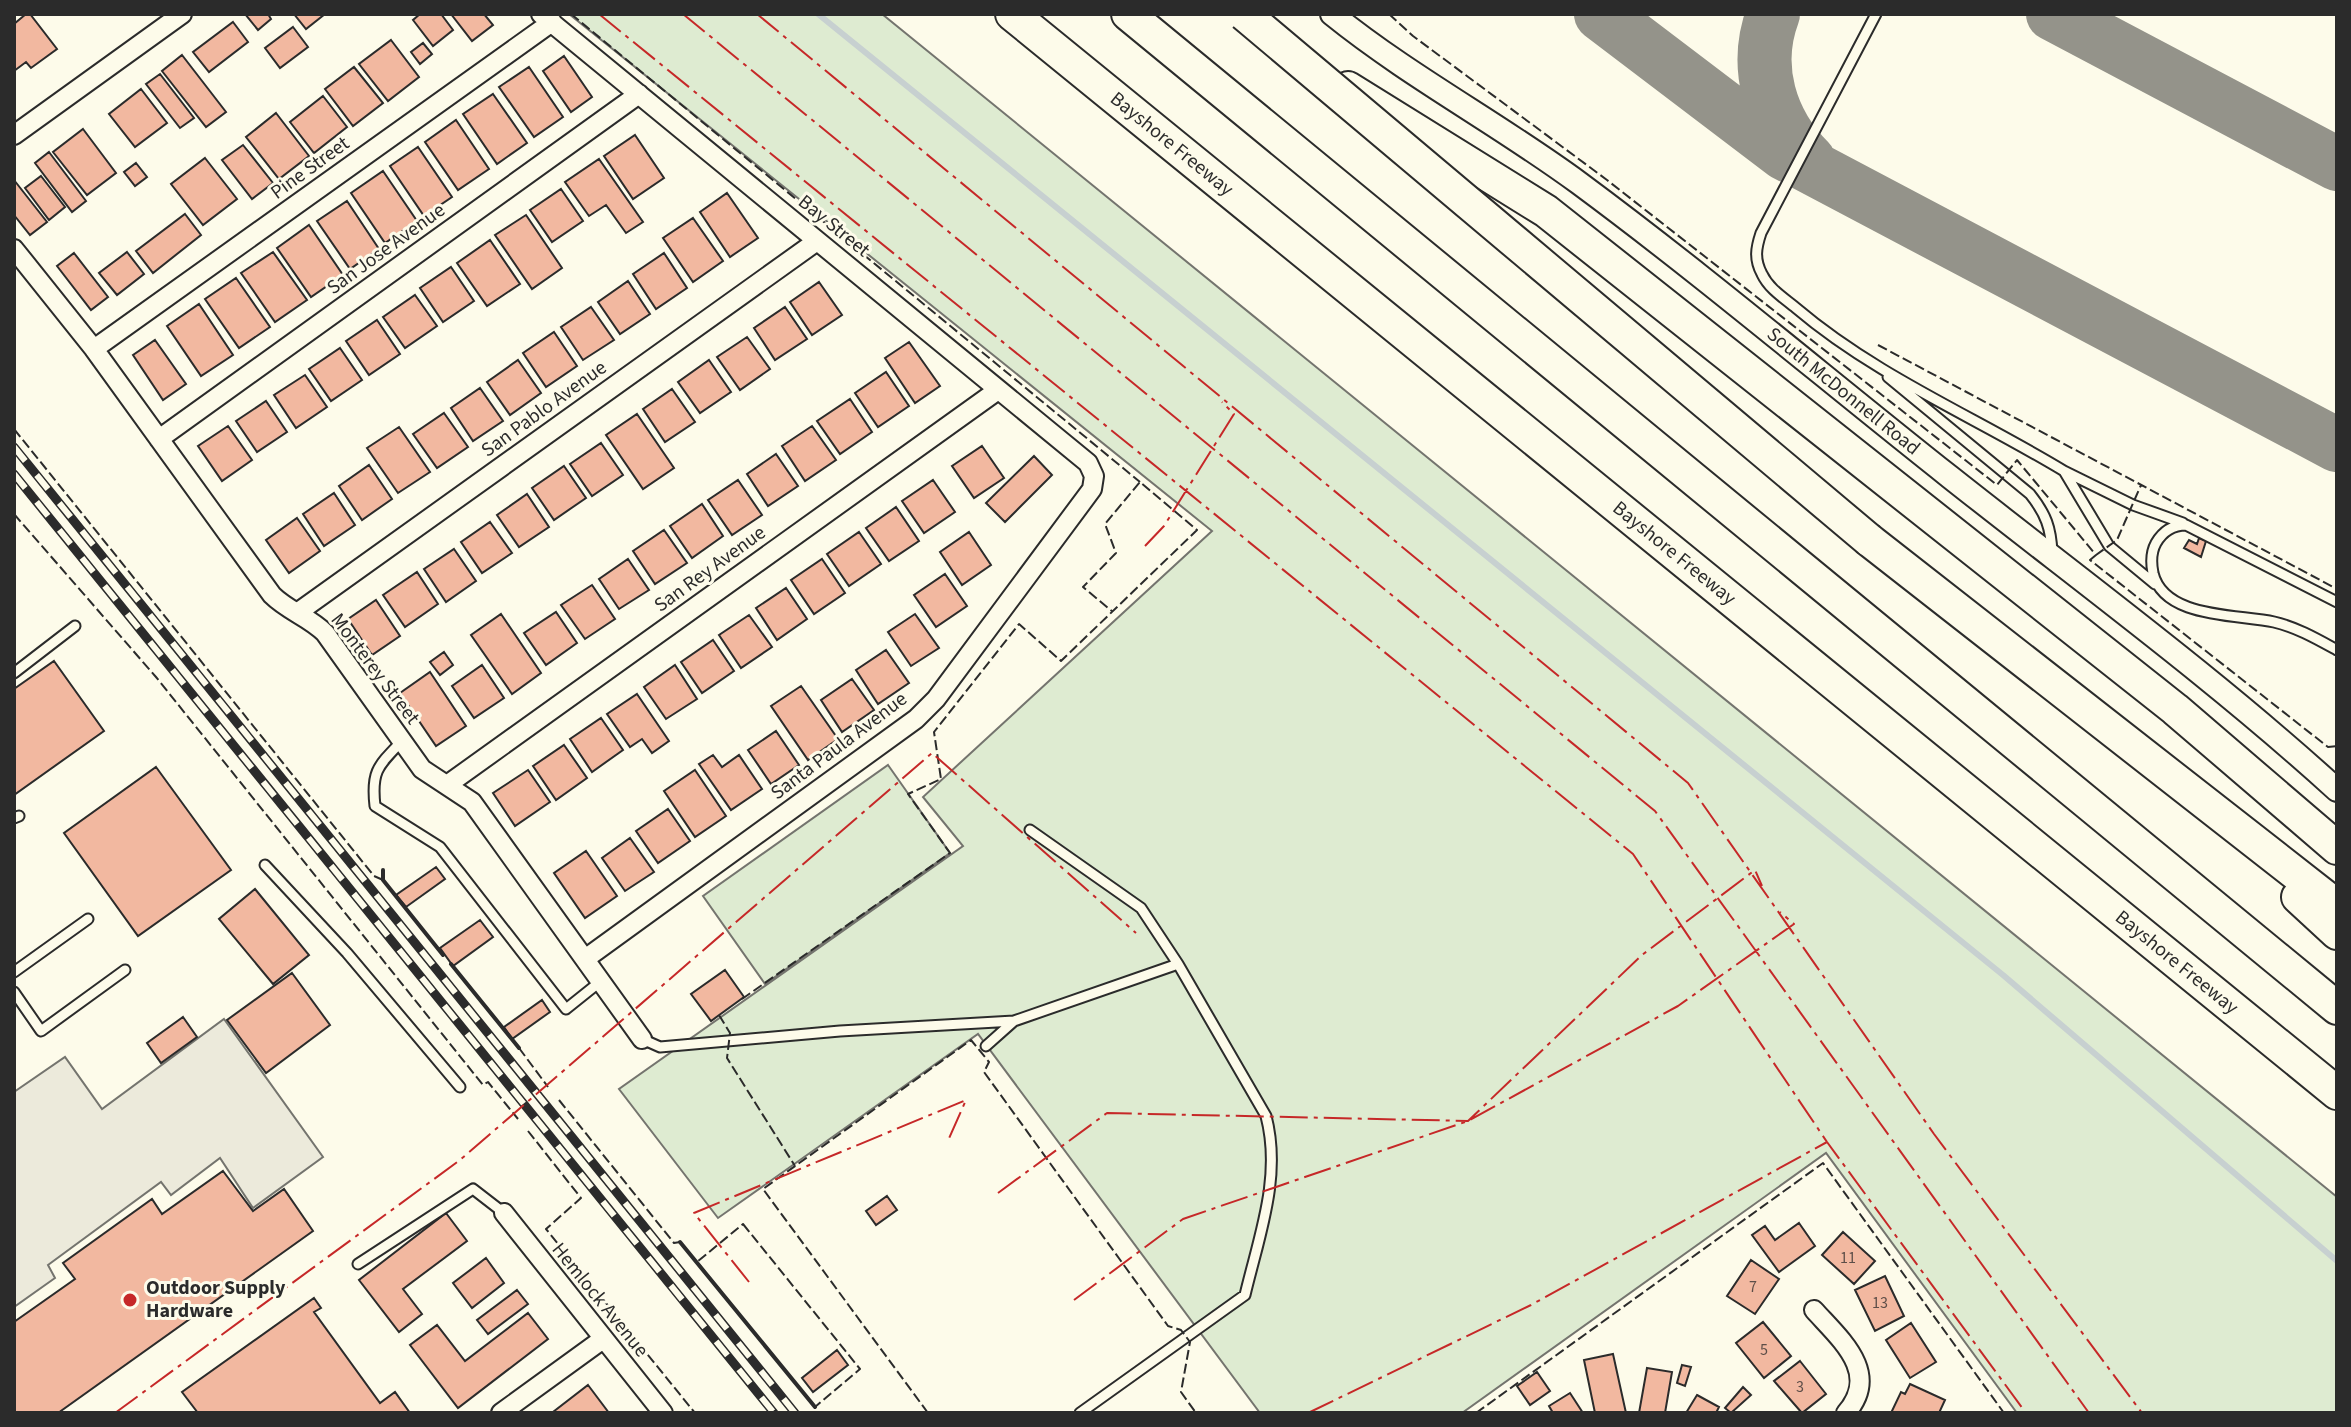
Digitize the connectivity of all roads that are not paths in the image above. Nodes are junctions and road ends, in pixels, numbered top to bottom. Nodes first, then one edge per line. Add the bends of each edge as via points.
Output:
1 (182, 14) edge
2 (995, 14) edge
3 (1012, 14) edge
4 (1128, 14) edge
5 (1228, 14) edge
6 (1244, 14) edge
7 (1332, 14) edge
8 (1876, 14) edge
9 (546, 18) edge
10 (1079, 68) junction
11 (639, 94) junction
12 (14, 135) edge
13 (817, 241) junction
14 (14, 249) edge
15 (94, 349) junction
16 (1870, 362) junction
17 (998, 390) junction
18 (159, 439) junction
19 (2064, 471) junction
20 (1094, 476) joint
21 (2186, 525) junction
22 (2052, 556) junction
23 (2162, 591) junction
24 (2337, 602) edge
25 (297, 613) junction
26 (75, 626) dead end
27 (2337, 650) edge
28 (14, 673) edge
29 (402, 741) junction
30 (447, 785) junction
31 (2337, 790) edge
32 (2218, 813) junction
33 (1030, 830) dead end
34 (2337, 848) edge
35 (265, 865) dead end
36 (2337, 906) edge
37 (88, 919) dead end
38 (2337, 933) edge
39 (585, 959) junction
40 (1178, 964) junction
41 (125, 970) dead end
42 (14, 972) edge
43 (601, 981) junction
44 (14, 992) edge
45 (2337, 1008) edge
46 (1014, 1021) junction
47 (642, 1039) joint
48 (986, 1046) dead end
49 (460, 1087) dead end
50 (2337, 1093) edge
51 (504, 1213) joint
52 (358, 1264) dead end
53 (1814, 1310) dead end
54 (603, 1339) junction
55 (501, 1413) edge
56 (663, 1413) edge
57 (1080, 1413) edge
58 (1846, 1413) edge

1 - 12 street
2 - 10 highway
3 - 10 highway, Bayshore Freeway
4 - 45 highway
5 - 34 highway via 1546,211 2209,736
6 - 32 highway, bridge via 1869,540
7 - 22 street, South McDonnell Road via 1581,185
8 - 16 lane via 1755,253 1769,286
9 - 11 street, Bay Street
9 - 15 street, Pine Street
10 - 50 highway, Bayshore Freeway
11 - 13 street, Bay Street
11 - 18 street, San Jose Avenue
13 - 17 street, Bay Street
13 - 25 street, San Pablo Avenue
14 - 15 street, Monterey Street
15 - 18 street, Monterey Street
16 - 19 lane
16 - 22 lane via 2030,494 2044,511
17 - 20 street, Bay Street via 1088,463
17 - 30 street, San Rey Avenue
18 - 25 street, Monterey Street via 272,595
19 - 21 lane
19 - 23 lane via 2109,546
20 - 39 street, Santa Paula Avenue via 1092,489 916,719
21 - 23 lane via 2163,533 2154,546 2151,562
21 - 24 lane
22 - 31 street, South McDonnell Road via 2237,701
23 - 27 lane via 2196,609 2274,622
25 - 29 street, Monterey Street via 325,633
26 - 28 lane
29 - 30 street, Monterey Street via 422,769
29 - 43 lane via 377,767 372,782 375,806 440,847 566,1009
30 - 39 street, Monterey Street via 472,802
32 - 36 highway
32 - 38 highway via 2270,872
33 - 40 lane via 1141,908
35 - 49 lane
37 - 42 lane
39 - 43 street, Monterey Street
40 - 46 lane
40 - 57 lane via 1266,1116 1273,1143 1271,1183 1245,1295
41 - 44 lane via 41,1031
43 - 47 street, Monterey Street
46 - 47 lane via 660,1047
46 - 48 lane
51 - 52 lane via 473,1189
51 - 54 street, Hemlock Avenue
53 - 58 street via 1855,1362 1861,1379 1858,1397
54 - 55 street
54 - 56 street, Hemlock Avenue

